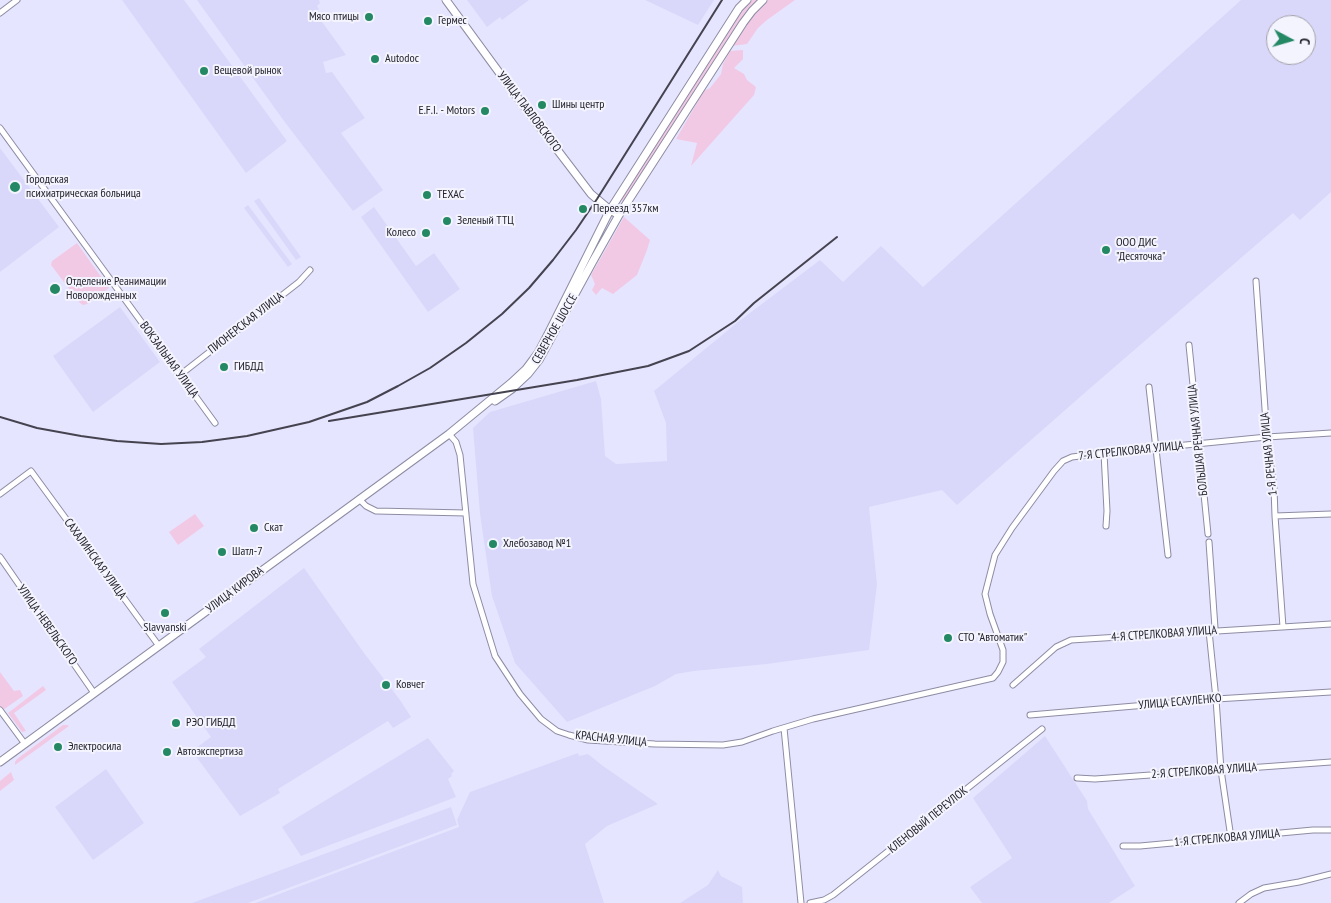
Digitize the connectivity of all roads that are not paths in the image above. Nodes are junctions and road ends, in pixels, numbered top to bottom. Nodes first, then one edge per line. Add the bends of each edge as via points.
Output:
1 (17, 0) edge
2 (446, 0) edge
3 (747, 0) edge
4 (763, 0) edge
5 (0, 13) edge
6 (0, 128) edge
7 (610, 210) junction
8 (619, 215) junction
9 (310, 270) dead end
10 (1256, 281) dead end
11 (1189, 345) dead end
12 (180, 375) junction
13 (1149, 387) dead end
14 (470, 418) junction
15 (215, 423) dead end
16 (1331, 433) edge
17 (449, 434) junction
18 (1267, 437) junction
19 (1198, 443) junction
20 (1156, 448) junction
21 (1104, 452) junction
22 (0, 494) edge
23 (359, 499) junction
24 (466, 514) junction
25 (1331, 514) edge
26 (1275, 516) junction
27 (1106, 526) dead end
28 (1208, 534) dead end
29 (1209, 542) dead end
30 (1168, 554) dead end
31 (0, 557) edge
32 (1331, 624) edge
33 (1283, 627) junction
34 (1209, 631) junction
35 (159, 646) junction
36 (1013, 685) dead end
37 (1331, 692) edge
38 (94, 693) junction
39 (1216, 699) junction
40 (0, 710) edge
41 (1030, 715) dead end
42 (784, 728) junction
43 (1042, 729) dead end
44 (24, 744) junction
45 (0, 762) edge
46 (1331, 762) edge
47 (1221, 770) junction
48 (1077, 778) dead end
49 (1331, 830) edge
50 (1230, 838) junction
51 (1123, 846) dead end
52 (1331, 874) edge
53 (801, 903) edge
54 (810, 903) edge
55 (1240, 903) edge

1 - 5 street
2 - 7 main road, УЛИЦА ПАВЛОВСКОГО via 591,194
3 - 7 main road, СЕВЕРНОЕ ШОССЕ
4 - 8 main road, СЕВЕРНОЕ ШОССЕ via 743,22
6 - 12 street, ВОКЗАЛЬНАЯ УЛИЦА
7 - 8 main road, УЛИЦА ПАВЛОВСКОГО
7 - 14 main road, СЕВЕРНОЕ ШОССЕ via 538,353 526,369
8 - 14 main road, СЕВЕРНОЕ ШОССЕ via 539,360 512,389
9 - 12 street, ПИОНЕРСКАЯ УЛИЦА
10 - 18 street, 1-Я РЕЧНАЯ УЛИЦА
11 - 19 street, БОЛЬШАЯ РЕЧНАЯ УЛИЦА
12 - 15 street, ВОКЗАЛЬНАЯ УЛИЦА
13 - 20 street
14 - 17 main road, УЛИЦА КИРОВА
16 - 18 street, 7-Я СТРЕЛКОВАЯ УЛИЦА
17 - 23 main road, УЛИЦА КИРОВА
17 - 24 street, КРАСНАЯ УЛИЦА via 460,455
18 - 19 street, 7-Я СТРЕЛКОВАЯ УЛИЦА
18 - 26 street, 1-Я РЕЧНАЯ УЛИЦА
19 - 20 street, 7-Я СТРЕЛКОВАЯ УЛИЦА
19 - 28 street, БОЛЬШАЯ РЕЧНАЯ УЛИЦА
20 - 21 street, 7-Я СТРЕЛКОВАЯ УЛИЦА
20 - 30 street
21 - 27 street
21 - 42 street, 7-Я СТРЕЛКОВАЯ УЛИЦА via 1072,457 1063,462 995,554 985,594 1003,650 1003,662 993,678
22 - 35 street, САХАЛИНСКАЯ УЛИЦА via 31,471
23 - 24 street via 376,511
23 - 35 main road, УЛИЦА КИРОВА
24 - 42 street, КРАСНАЯ УЛИЦА via 472,584 495,656 520,694 541,719 557,731 588,740 723,745
25 - 26 street
26 - 33 street, 1-Я РЕЧНАЯ УЛИЦА
29 - 34 street via 1215,628
31 - 38 street, УЛИЦА НЕВЕЛЬСКОГО
32 - 33 street, 4-Я СТРЕЛКОВАЯ УЛИЦА
33 - 34 street, 4-Я СТРЕЛКОВАЯ УЛИЦА
34 - 36 street, 4-Я СТРЕЛКОВАЯ УЛИЦА via 1070,640 1056,647
34 - 39 street
35 - 38 main road, УЛИЦА КИРОВА
37 - 39 street, УЛИЦА ЕСАУЛЕНКО
38 - 44 main road, УЛИЦА КИРОВА
39 - 41 street, УЛИЦА ЕСАУЛЕНКО
39 - 47 street
40 - 44 street
42 - 53 street
43 - 54 street, КЛЕНОВЫЙ ПЕРЕУЛОК via 833,895
44 - 45 main road, УЛИЦА КИРОВА
46 - 47 street, 2-Я СТРЕЛКОВАЯ УЛИЦА
47 - 48 street, 2-Я СТРЕЛКОВАЯ УЛИЦА
47 - 50 street
49 - 50 street, 1-Я СТРЕЛКОВАЯ УЛИЦА
50 - 51 street, 1-Я СТРЕЛКОВАЯ УЛИЦА
52 - 55 street via 1264,888

